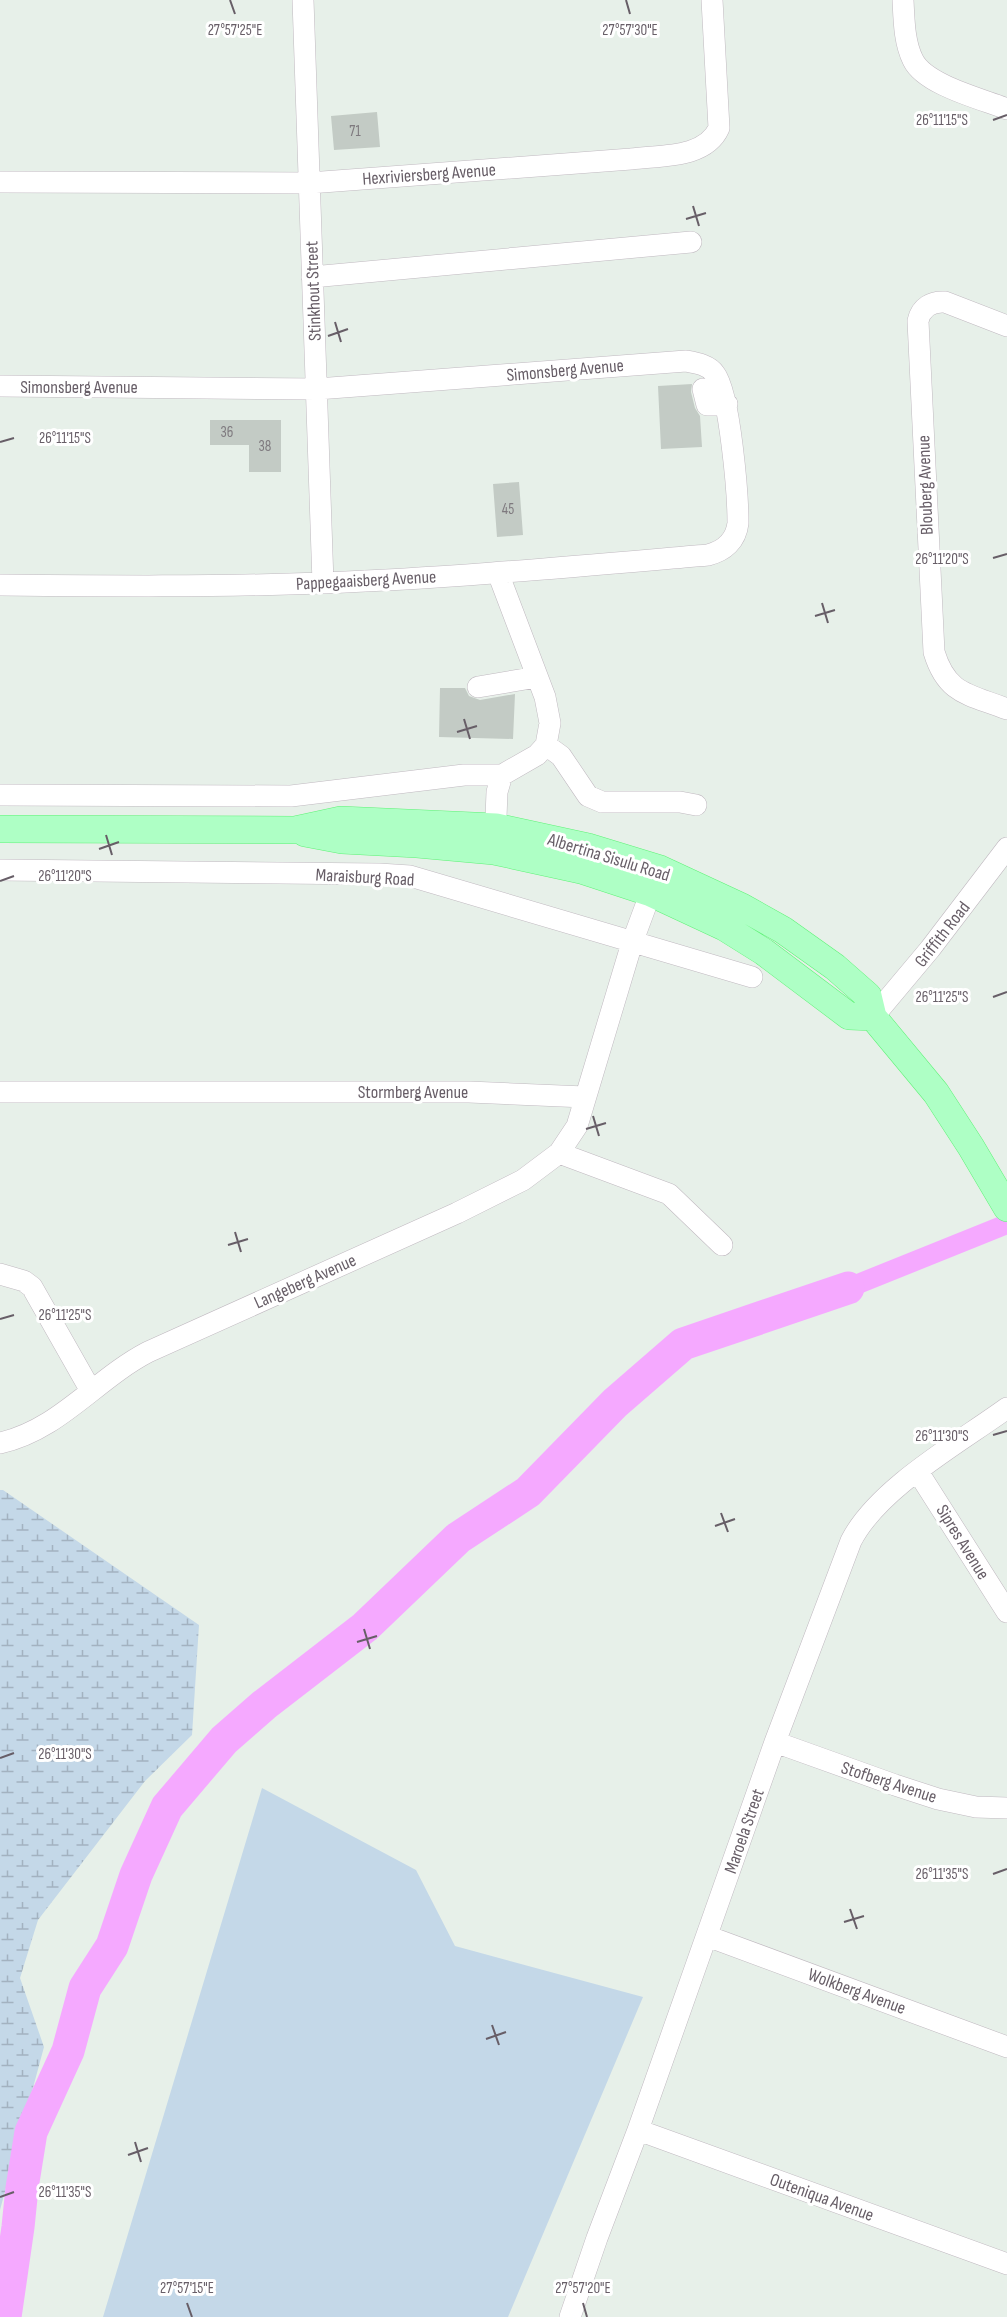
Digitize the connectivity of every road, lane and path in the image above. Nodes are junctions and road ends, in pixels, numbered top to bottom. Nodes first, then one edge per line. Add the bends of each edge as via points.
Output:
1 (303, 0) edge
2 (712, 0) edge
3 (903, 0) edge
4 (1007, 108) edge
5 (0, 182) edge
6 (309, 183) junction
7 (691, 243) dead end
8 (312, 277) junction
9 (1007, 326) edge
10 (0, 386) edge
11 (317, 389) junction
12 (703, 389) dead end
13 (727, 404) junction
14 (498, 573) junction
15 (323, 583) junction
16 (0, 585) edge
17 (537, 677) junction
18 (478, 687) dead end
19 (1007, 709) edge
20 (546, 745) junction
21 (502, 775) junction
22 (0, 795) edge
23 (696, 806) dead end
24 (0, 829) edge
25 (495, 839) junction
26 (1007, 848) edge
27 (0, 870) edge
28 (655, 881) junction
29 (632, 943) junction
30 (752, 977) dead end
31 (873, 1017) junction
32 (0, 1092) edge
33 (585, 1097) junction
34 (559, 1153) junction
35 (1006, 1207) edge
36 (722, 1245) dead end
37 (0, 1274) edge
38 (91, 1391) junction
39 (1007, 1408) edge
40 (0, 1443) edge
41 (918, 1472) junction
42 (1007, 1612) edge
43 (775, 1742) junction
44 (1007, 1808) edge
45 (707, 1936) junction
46 (1007, 2046) edge
47 (638, 2130) junction
48 (1007, 2264) edge
49 (570, 2317) edge

1 - 6 street, Stinkhout Street
2 - 6 street, Hexriviersberg Avenue via 719,128 700,148 631,159
3 - 4 street via 907,41 918,69 941,83
5 - 6 street, Hexriviersberg Avenue
6 - 8 street, Stinkhout Street
7 - 8 street
8 - 11 street, Stinkhout Street
9 - 19 street, Blouberg Avenue via 945,302 931,304 918,321 934,652 940,671 953,687
10 - 11 street, Simonsberg Avenue
11 - 13 street, Simonsberg Avenue via 687,361 713,371
11 - 15 street, Stinkhout Street
12 - 13 street via 707,405
13 - 14 street, Simonsberg Avenue via 738,524 727,546 708,555
14 - 15 street, Pappegaaisberg Avenue
14 - 17 street
15 - 16 street, Pappegaaisberg Avenue via 178,587
17 - 18 street
17 - 20 street via 550,716
20 - 21 street via 531,759
20 - 23 street via 561,756 588,796 602,802 680,802
21 - 22 street via 464,775 291,796
21 - 25 street via 497,792
24 - 25 main road, Albertina Sisulu Road via 295,830 341,820
25 - 28 main road, Albertina Sisulu Road via 581,870
26 - 31 street, Griffith Road
27 - 29 street, Maraisburg Road via 410,876
28 - 29 street
28 - 31 main road, Albertina Sisulu Road via 764,952 849,1016
29 - 30 street, Maraisburg Road
29 - 33 street
31 - 35 main road via 936,1093
32 - 33 street, Stormberg Avenue via 469,1092
33 - 34 street, Langeberg Avenue via 578,1126
34 - 36 street via 669,1194
34 - 38 street, Langeberg Avenue via 523,1180 457,1213 128,1362
37 - 38 street via 32,1287
38 - 40 street, Langeberg Avenue via 49,1424
39 - 41 street, Maroela Street
41 - 42 street, Sipres Avenue
41 - 43 street, Maroela Street via 890,1493 858,1528 843,1558
43 - 44 street, Stofberg Avenue via 938,1799 976,1807
43 - 45 street, Maroela Street
45 - 46 street, Wolkberg Avenue
45 - 47 street, Maroela Street
47 - 48 street, Outeniqua Avenue
47 - 49 street, Maroela Street

